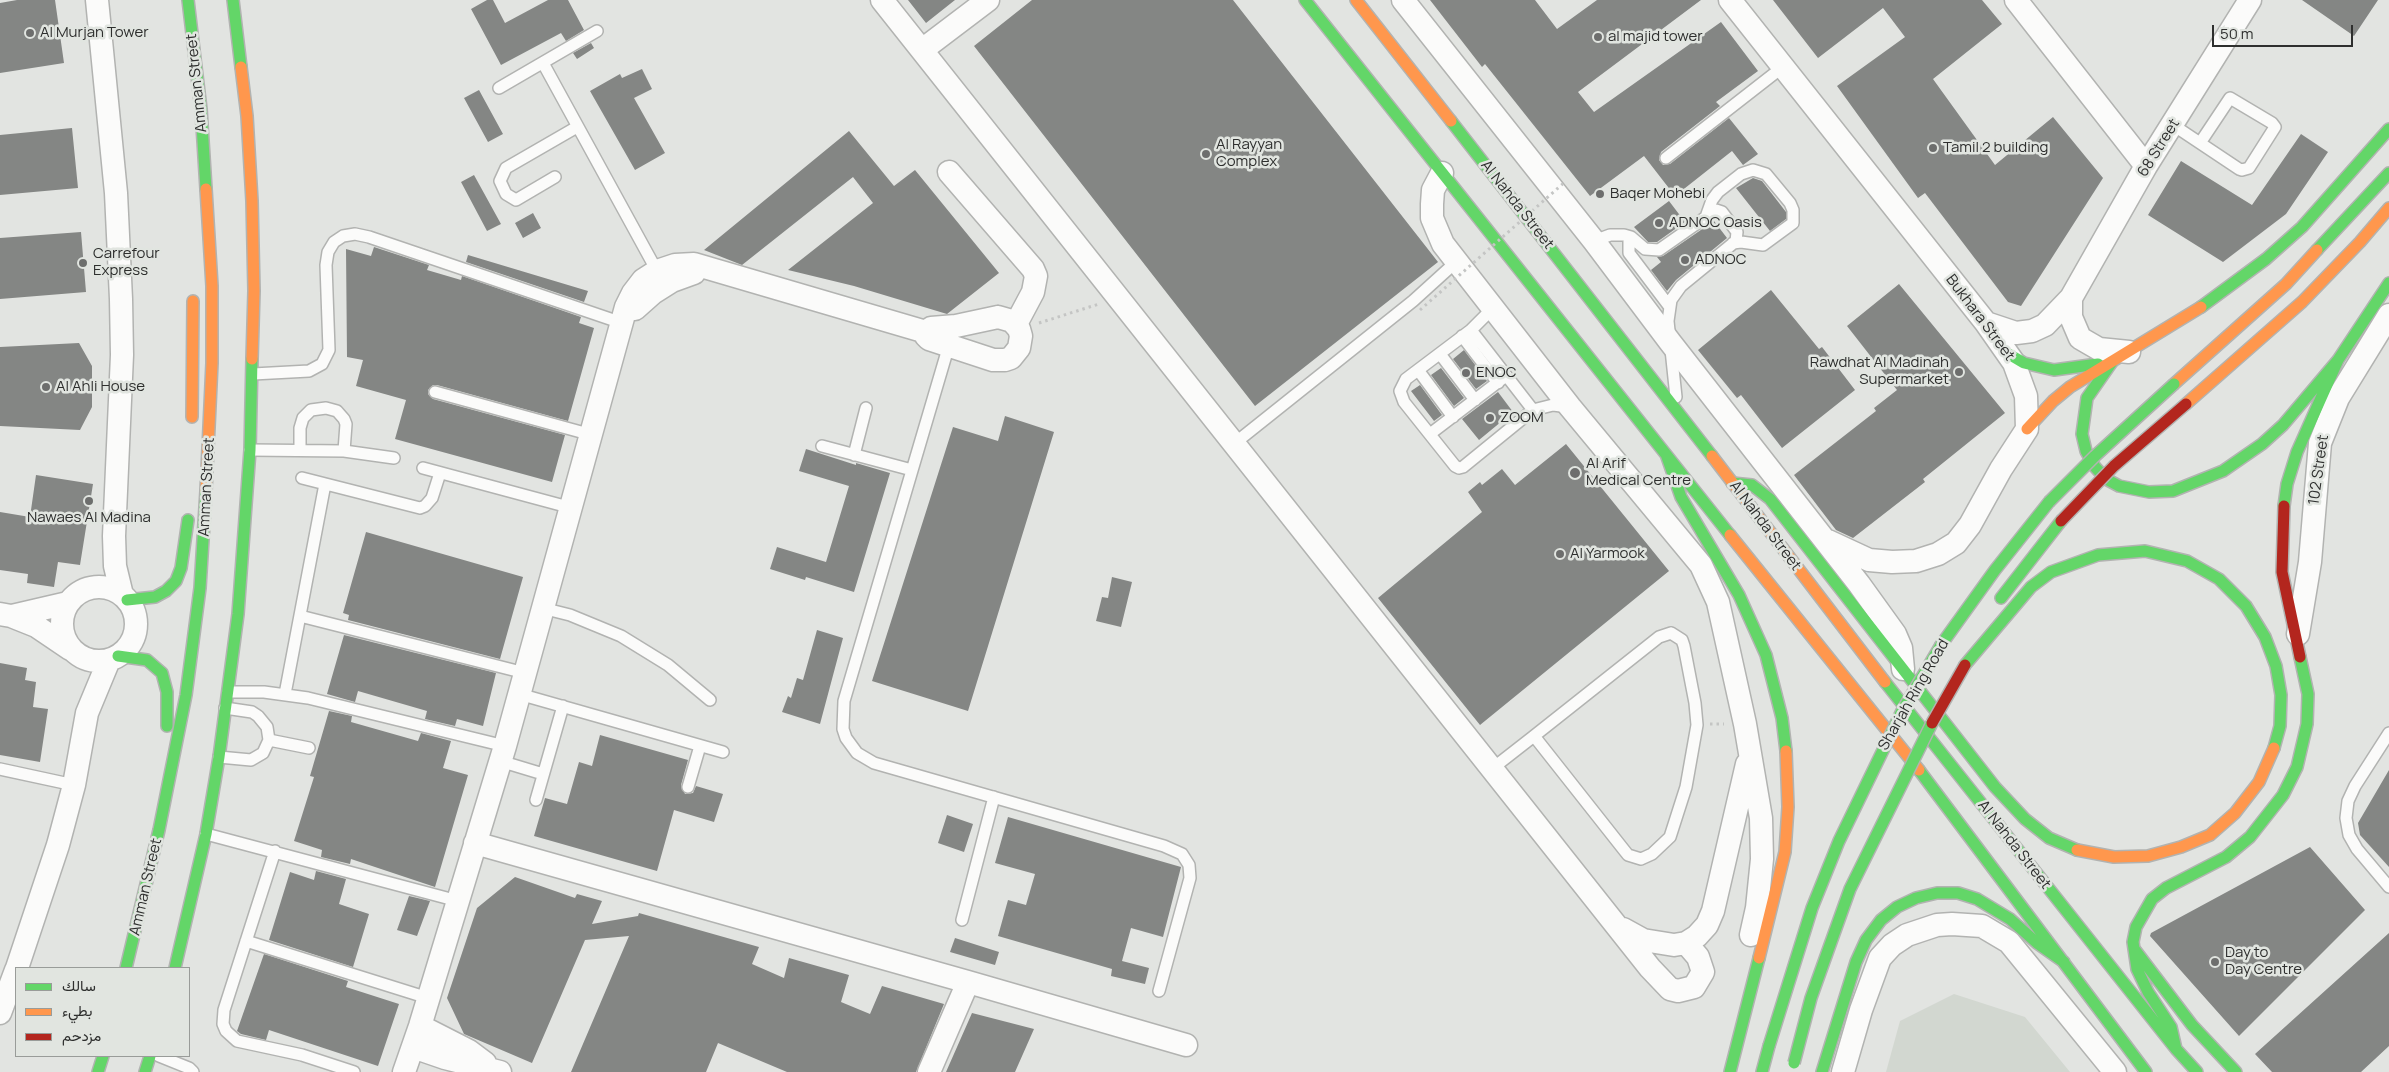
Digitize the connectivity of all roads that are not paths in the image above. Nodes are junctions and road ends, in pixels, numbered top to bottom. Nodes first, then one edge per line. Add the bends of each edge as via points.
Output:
1 (97, 0) edge
2 (188, 0) edge
3 (233, 0) edge
4 (882, 0) edge
5 (988, 0) edge
6 (1305, 0) edge
7 (1356, 0) edge
8 (1403, 0) edge
9 (1730, 0) edge
10 (2016, 0) edge
11 (2250, 0) edge
12 (597, 31) dead end
13 (922, 50) junction
14 (542, 63) junction
15 (1784, 66) junction
16 (499, 88) dead end
17 (2173, 125) junction
18 (577, 127) junction
19 (2389, 129) edge
20 (2200, 143) junction
21 (1666, 158) dead end
22 (2146, 166) junction
23 (949, 172) dead end
24 (1442, 173) junction
25 (2389, 173) edge
26 (555, 177) dead end
27 (2389, 208) edge
28 (1707, 214) junction
29 (1629, 237) junction
30 (1594, 241) junction
31 (1734, 243) junction
32 (1456, 262) junction
33 (712, 269) junction
34 (657, 271) junction
35 (2389, 283) edge
36 (192, 285) dead end
37 (2071, 298) junction
38 (1669, 306) junction
39 (1493, 308) junction
40 (2389, 308) edge
41 (2378, 316) edge
42 (622, 322) junction
43 (1986, 323) junction
44 (1014, 324) junction
45 (926, 332) junction
46 (1467, 333) junction
47 (1670, 342) junction
48 (949, 345) junction
49 (2007, 353) junction
50 (1440, 354) junction
51 (2120, 357) junction
52 (2338, 360) junction
53 (1418, 370) junction
54 (253, 374) junction
55 (1502, 380) junction
56 (435, 392) dead end
57 (1475, 400) junction
58 (1570, 407) junction
59 (866, 408) dead end
60 (1677, 409) junction
61 (1533, 410) junction
62 (1453, 417) junction
63 (2028, 429) junction
64 (192, 430) dead end
65 (1430, 434) junction
66 (592, 435) junction
67 (1235, 443) junction
68 (822, 446) dead end
69 (300, 449) junction
70 (250, 450) junction
71 (344, 451) junction
72 (854, 455) junction
73 (1667, 457) junction
74 (394, 458) dead end
75 (423, 468) dead end
76 (912, 470) junction
77 (440, 473) junction
78 (302, 478) dead end
79 (1732, 483) junction
80 (325, 484) junction
81 (188, 506) dead end
82 (572, 508) junction
83 (114, 536) junction
84 (1821, 537) junction
85 (86, 589) junction
86 (124, 598) junction
87 (68, 603) junction
88 (542, 608) junction
89 (5, 615) edge
90 (300, 616) junction
91 (2297, 640) junction
92 (74, 652) junction
93 (114, 658) junction
94 (1965, 665) junction
95 (1903, 669) junction
96 (522, 684) junction
97 (228, 692) junction
98 (285, 694) junction
99 (710, 700) dead end
100 (563, 706) junction
101 (226, 708) junction
102 (87, 713) junction
103 (2389, 733) edge
104 (1534, 736) junction
105 (269, 740) junction
106 (700, 746) junction
107 (309, 748) dead end
108 (723, 752) dead end
109 (503, 754) junction
110 (1750, 754) junction
111 (219, 758) junction
112 (174, 760) junction
113 (1493, 768) junction
114 (0, 769) edge
115 (543, 774) junction
116 (74, 785) junction
117 (688, 787) dead end
118 (994, 797) junction
119 (536, 800) dead end
120 (206, 834) junction
121 (475, 843) junction
122 (275, 851) junction
123 (2389, 887) edge
124 (458, 901) junction
125 (962, 920) dead end
126 (1618, 926) junction
127 (246, 941) junction
128 (1686, 943) junction
129 (2133, 947) junction
130 (2064, 962) junction
131 (17, 967) edge
132 (126, 967) edge
133 (176, 967) edge
134 (15, 972) edge
135 (968, 982) junction
136 (1159, 991) dead end
137 (428, 998) junction
138 (1745, 1010) junction
139 (0, 1013) edge
140 (417, 1036) junction
141 (1186, 1045) dead end
142 (2176, 1050) junction
143 (103, 1057) edge
144 (150, 1057) edge
145 (162, 1057) edge
146 (1793, 1067) edge
147 (496, 1070) edge
148 (98, 1072) edge
149 (145, 1072) edge
150 (193, 1072) edge
151 (354, 1072) edge
152 (404, 1072) edge
153 (929, 1072) edge
154 (1730, 1072) edge
155 (1762, 1072) edge
156 (1822, 1072) edge
157 (1843, 1072) edge
158 (2114, 1072) edge
159 (2146, 1072) edge
160 (2197, 1072) edge
161 (2236, 1072) edge

1 - 83 street via 116,193 121,299 122,364
2 - 112 main road, Amman Street via 209,214 212,363 200,588
3 - 54 main road via 247,116 252,201
4 - 13 street
5 - 13 street
6 - 24 main road, Al Nahda Street
7 - 60 main road, Al Nahda Street
8 - 30 street
9 - 15 street, Bukhara Street
10 - 22 street
11 - 17 street, 68 Street
12 - 14 lane
13 - 67 street
14 - 16 lane
14 - 18 lane
15 - 21 lane
15 - 43 street, Bukhara Street
17 - 20 lane
17 - 22 street, 68 Street
18 - 26 lane via 506,168 500,181 506,194 516,200
18 - 34 lane
19 - 51 main road via 2302,227 2266,259 2189,316
20 - 20 lane via 2239,169 2246,170 2275,127 2230,98
22 - 37 street, 68 Street
23 - 44 street via 1033,269 1035,284
24 - 32 street via 1433,190 1432,218 1443,244
24 - 73 main road, Al Nahda Street
25 - 155 main road, Sharjah Ring Road, bridge via 2286,284 2102,449 2049,502 1941,646 1902,711 1839,841 1812,908
27 - 94 main road, Sharjah Ring Road, bridge via 2302,302 2114,466 2061,521 1989,615
28 - 29 lane via 1659,250 1645,249
28 - 31 lane via 1716,210 1722,212 1737,232
28 - 31 lane via 1718,192 1741,174 1753,170 1766,174 1794,210 1793,223 1764,245
29 - 30 lane via 1617,234
29 - 38 lane via 1629,253
30 - 47 street
31 - 38 lane via 1681,286
32 - 39 street
32 - 67 lane via 1405,308
33 - 34 street via 694,264 675,265
33 - 42 street via 672,281 653,293
33 - 45 street
34 - 42 street via 633,293
35 - 41 main road
36 - 64 main road
37 - 43 street, 68 Street via 2058,314 2032,331 2016,333
37 - 51 street via 2071,317 2080,338
38 - 47 lane
39 - 46 lane
39 - 58 street
40 - 41 lane
41 - 52 main road
41 - 91 street, 102 Street via 2321,437 2310,562
42 - 54 lane via 355,234 334,242 328,252 329,350 322,364 309,371
42 - 66 street
43 - 49 street, Bukhara Street
44 - 45 street via 998,317 931,328
44 - 48 street via 1022,336 1019,348 1005,360 993,360
45 - 48 street via 929,339
46 - 50 lane
46 - 55 lane
47 - 60 lane
47 - 84 street
48 - 76 lane
49 - 51 main road via 2024,363 2054,370
49 - 63 street, Bukhara Street via 2026,396
50 - 53 lane
50 - 57 lane
51 - 52 main road via 2096,382 2087,398 2082,425 2086,451 2106,478 2119,486 2149,492 2173,491 2199,482 2243,458 2288,420
51 - 63 main road via 2070,387
52 - 91 main road via 2297,452 2287,484 2282,522 2282,572
53 - 62 lane
53 - 65 lane via 1402,384 1400,391 1404,402
54 - 70 main road
55 - 57 lane
55 - 61 lane
56 - 66 lane
57 - 62 lane
58 - 61 lane via 1553,405
58 - 110 street via 1701,565 1724,622
59 - 72 lane
60 - 79 main road, Al Nahda Street
61 - 65 lane via 1463,467 1455,466
62 - 65 lane
63 - 84 street via 1964,534 1938,554 1908,561 1868,560
66 - 82 street
67 - 113 street
68 - 72 lane
69 - 70 lane
69 - 71 lane
69 - 71 lane via 300,428 304,418 311,410 326,408 336,411 344,419
70 - 97 main road via 238,614
71 - 74 lane
72 - 76 lane
73 - 130 main road, Al Nahda Street via 1945,802
73 - 138 main road via 1691,516 1754,624 1773,678 1782,718 1788,807 1785,852
75 - 77 lane
76 - 118 lane via 844,701 843,729 851,746 865,759
77 - 80 lane via 432,498 420,508
77 - 82 lane
78 - 80 lane
79 - 95 main road via 1752,485 1762,491
79 - 142 main road, Al Nahda Street
80 - 90 lane
81 - 86 main road via 185,547 176,581 155,597
82 - 88 street
83 - 85 street
83 - 86 street via 116,566
84 - 95 street via 1896,634
85 - 86 street via 110,589
85 - 87 street
86 - 93 street via 135,617 136,628 127,649
87 - 89 street
87 - 92 street via 61,624
88 - 96 street
88 - 99 lane via 596,625 645,650
89 - 92 street via 48,633
90 - 96 lane
90 - 98 lane
91 - 129 main road via 2306,681 2308,710 2298,767 2283,796 2250,837 2232,852 2152,899 2136,927
92 - 93 street via 88,660
92 - 102 street via 85,684
93 - 102 street
93 - 112 main road via 138,657 147,660 162,674 168,692 168,749
94 - 95 main road via 2030,587 2051,572 2098,555 2145,551 2187,561 2219,580 2246,606 2265,637 2276,666 2281,695 2280,726 2272,755 2259,782 2235,813 2210,835 2148,856 2114,858 2080,851 2057,841 2025,819 1995,787
94 - 146 main road, Sharjah Ring Road, bridge via 1919,748 1850,889 1814,990
96 - 100 lane
96 - 109 street
97 - 98 lane
97 - 101 main road
98 - 109 lane
100 - 106 lane
100 - 115 lane
101 - 105 lane via 258,716 267,726
101 - 111 main road
102 - 116 street
103 - 123 lane via 2355,786 2348,801 2346,818 2349,835 2357,850
104 - 104 lane via 1665,634 1677,635 1684,646 1697,725 1686,787 1670,837 1652,854 1640,859 1628,855
104 - 113 lane
105 - 107 lane
105 - 111 lane via 263,753 251,760
106 - 108 lane
106 - 117 lane
109 - 115 lane
109 - 121 street
110 - 128 street via 1713,911 1697,936
110 - 138 street via 1761,818 1762,859 1757,908 1743,979
111 - 120 main road
112 - 132 main road, Amman Street
113 - 126 street
114 - 116 lane
115 - 119 lane
116 - 131 street via 42,898
118 - 125 lane
118 - 136 lane via 1171,848 1182,854 1189,865 1190,878
120 - 122 lane
120 - 133 main road
121 - 124 street
121 - 135 street
122 - 124 lane
122 - 127 lane
124 - 137 street
126 - 128 street via 1642,940 1657,944
126 - 128 street via 1660,980 1678,991 1694,986 1702,972 1698,957
127 - 137 lane
127 - 151 lane via 222,1017 226,1031 237,1041 248,1045 302,1055
129 - 142 main road via 2140,976 2171,1027
129 - 161 main road via 2192,1025
130 - 156 main road via 2010,919 1977,899 1958,893 1916,898 1881,920 1866,940 1856,962
130 - 159 main road, Al Nahda Street
134 - 139 street
135 - 141 street
135 - 153 street
137 - 140 street
138 - 154 main road
140 - 147 street via 453,1060
140 - 152 street
142 - 160 main road, Al Nahda Street
143 - 148 main road
144 - 149 main road
145 - 150 lane
157 - 158 street via 1880,958 1907,935 1936,925 1952,924 1982,926 2009,942

